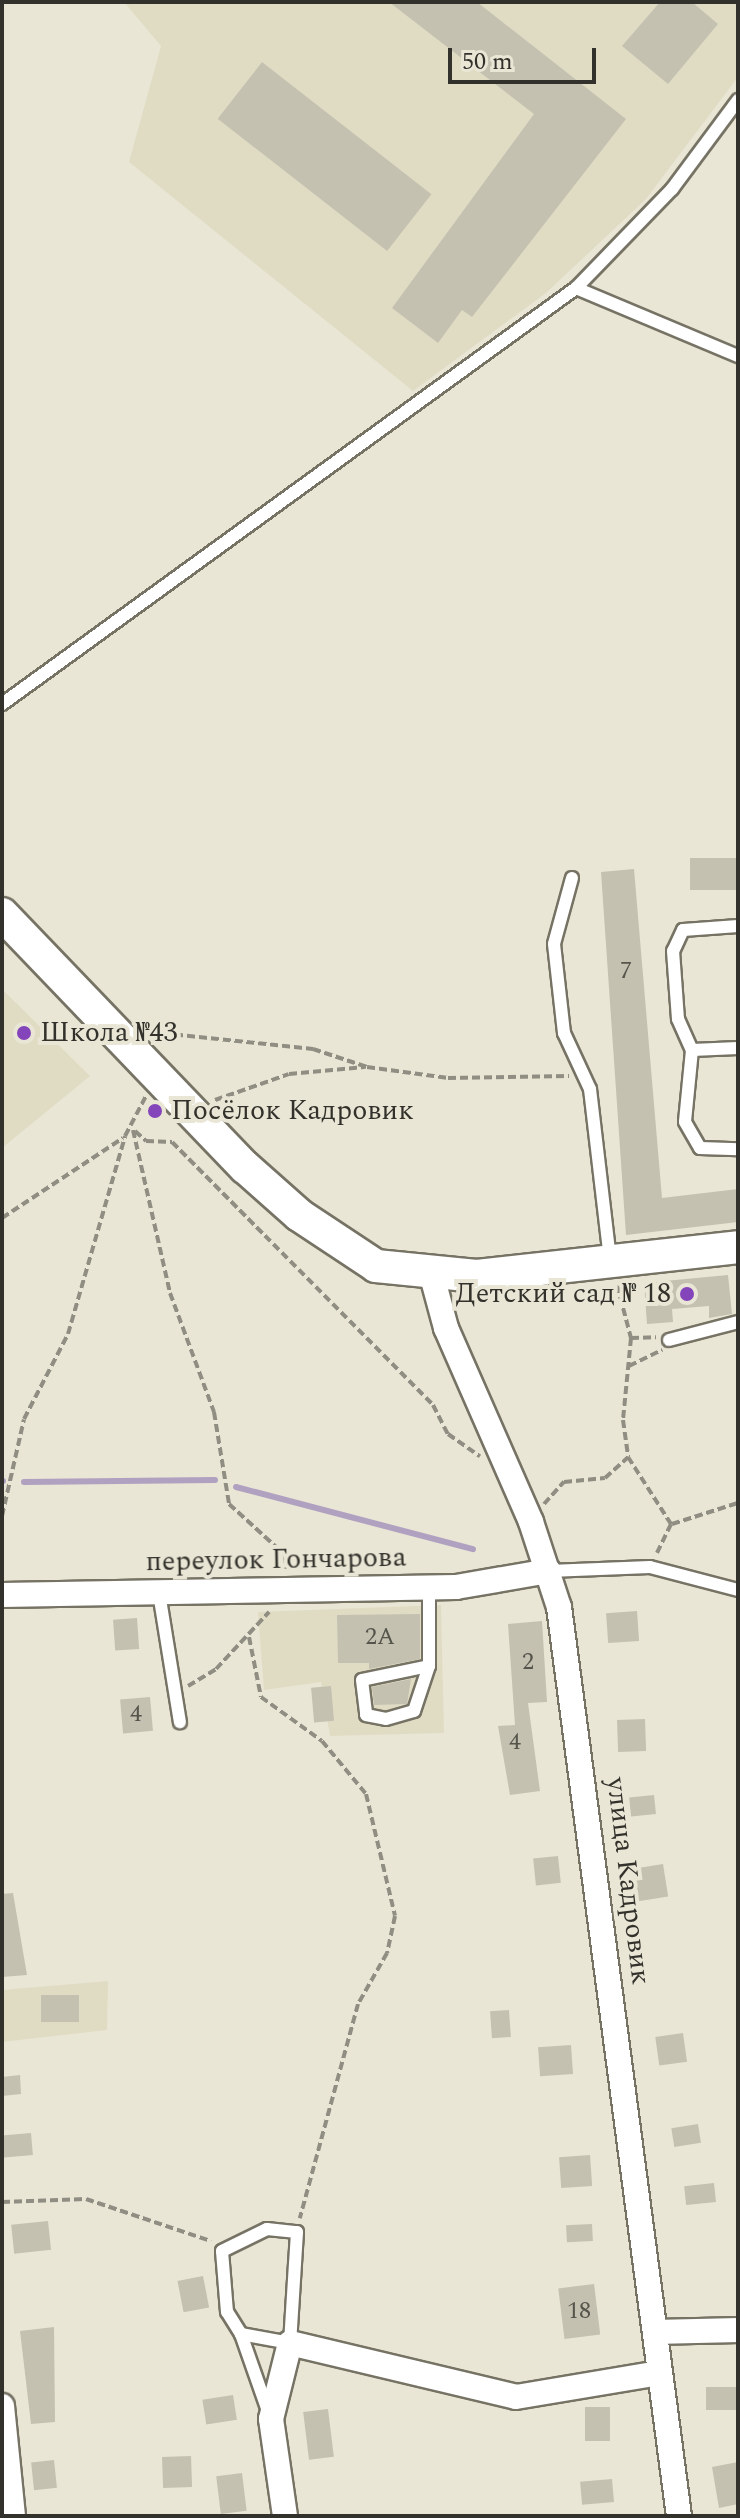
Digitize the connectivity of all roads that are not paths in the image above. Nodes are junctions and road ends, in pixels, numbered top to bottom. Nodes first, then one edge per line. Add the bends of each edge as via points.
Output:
1 (738, 100) edge
2 (576, 288) junction
3 (738, 356) edge
4 (2, 704) edge
5 (572, 878) dead end
6 (2, 914) edge
7 (738, 926) edge
8 (738, 1048) edge
9 (692, 1050) junction
10 (738, 1149) edge
11 (738, 1247) edge
12 (611, 1264) junction
13 (432, 1276) junction
14 (738, 1322) edge
15 (669, 1340) road end
16 (549, 1571) junction
17 (429, 1588) junction
18 (738, 1590) edge
19 (159, 1593) junction
20 (2, 1595) edge
21 (429, 1666) junction
22 (180, 1722) dead end
23 (738, 2330) edge
24 (655, 2332) junction
25 (241, 2334) junction
26 (290, 2343) junction
27 (660, 2373) junction
28 (2, 2406) edge
29 (271, 2419) junction
30 (13, 2516) edge
31 (285, 2516) edge
32 (679, 2516) edge

1 - 2 lane via 672,189
2 - 3 lane
2 - 4 lane
5 - 12 lane via 554,944 564,1033 583,1075
6 - 13 main road via 160,1083 334,1242 376,1266
7 - 9 lane via 699,926 677,936 674,991
8 - 9 lane
9 - 10 lane via 683,1092 692,1140 712,1150
11 - 12 main road
12 - 13 main road
13 - 16 street, улица Кадровик via 446,1328
14 - 15 lane
16 - 17 street, переулок Гончарова
16 - 18 lane via 650,1567
16 - 24 street, улица Кадровик via 570,1663
17 - 19 street, переулок Гончарова
17 - 21 lane
19 - 20 street, переулок Гончарова
19 - 22 lane
21 - 21 lane via 414,1711 386,1719 366,1715 362,1680
23 - 24 street
24 - 27 street, улица Кадровик
25 - 26 lane
25 - 26 lane via 227,2312 222,2251 267,2229 297,2232
25 - 29 lane
26 - 27 street via 516,2397
26 - 29 street
27 - 32 street, улица Кадровик
28 - 30 street
29 - 31 street

